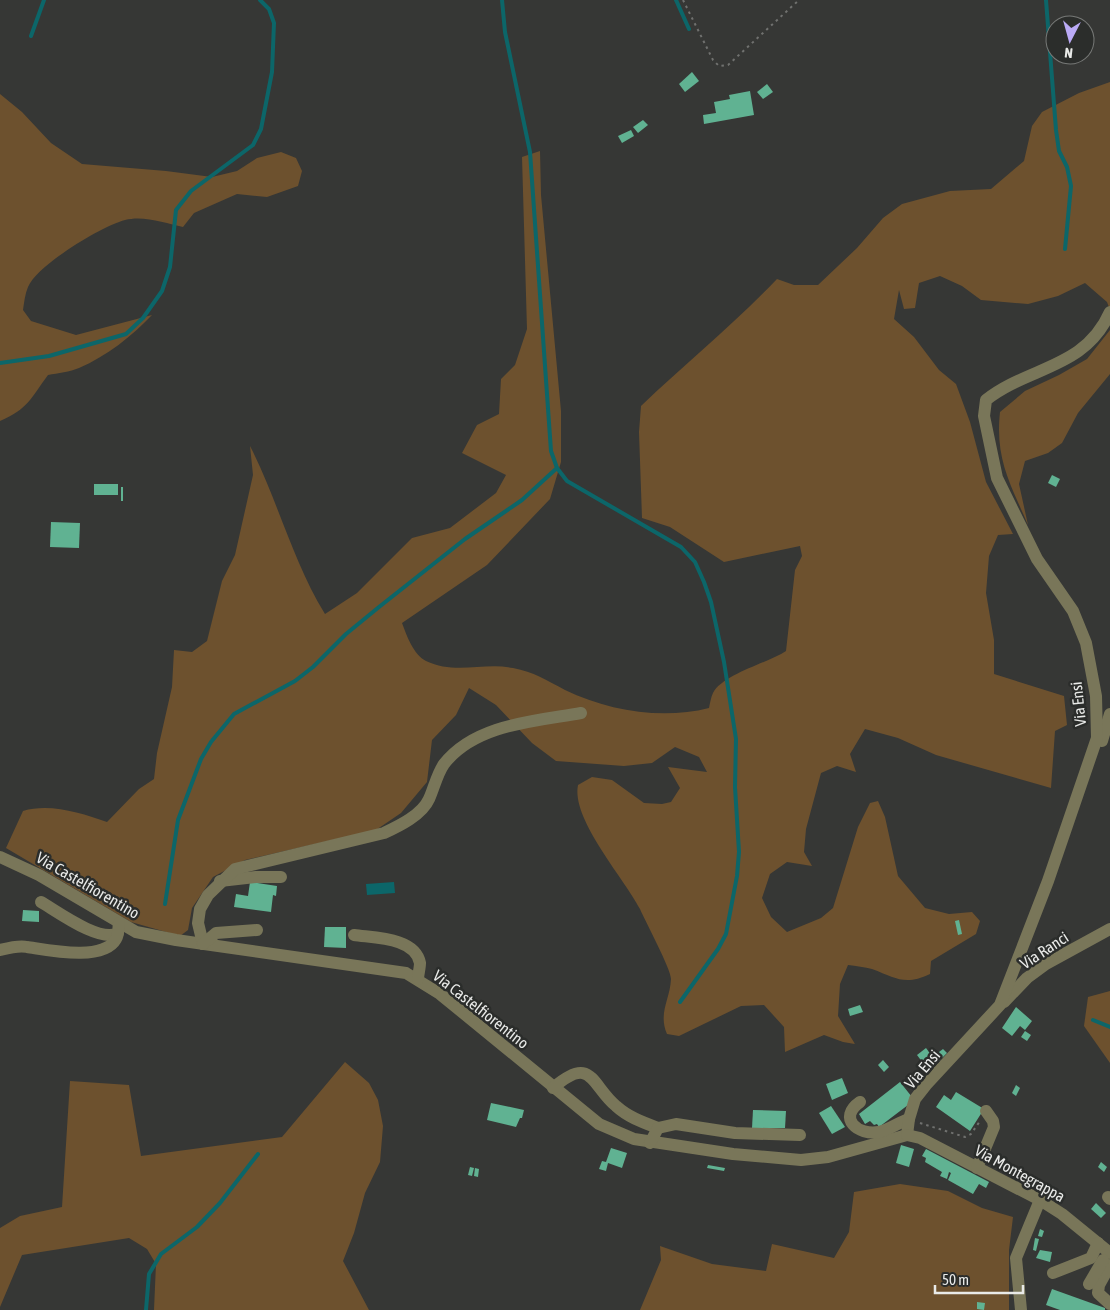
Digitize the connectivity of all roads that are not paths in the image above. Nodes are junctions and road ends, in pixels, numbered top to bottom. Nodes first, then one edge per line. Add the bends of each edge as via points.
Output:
1 (1110, 312) edge
2 (581, 713) dead end
3 (1110, 714) edge
4 (1080, 791) junction
5 (0, 857) edge
6 (280, 877) dead end
7 (220, 881) junction
8 (41, 902) dead end
9 (118, 928) junction
10 (258, 930) dead end
11 (1110, 930) edge
12 (354, 935) dead end
13 (203, 944) junction
14 (0, 950) edge
15 (418, 979) junction
16 (1000, 1006) junction
17 (553, 1088) junction
18 (860, 1102) dead end
19 (986, 1111) road end
20 (914, 1121) junction
21 (800, 1135) dead end
22 (907, 1135) junction
23 (653, 1136) junction
24 (977, 1168) junction
25 (1040, 1200) junction
26 (1098, 1243) junction
27 (1110, 1253) edge
28 (1110, 1265) edge
29 (1053, 1272) dead end
30 (1088, 1284) dead end
31 (1110, 1304) edge
32 (1021, 1310) edge

1 - 4 street, Via Ensi via 1096,334 1072,357 1000,389 986,400 984,416 1001,487 1037,559 1073,611 1086,643 1098,716 1097,738
2 - 7 street via 507,727 477,738 444,764 428,801 401,825 384,833 235,869
3 - 4 street via 1094,764
4 - 16 street, Via Ensi
5 - 9 street, Via Castelfiorentino via 39,875
6 - 7 street
7 - 13 street via 200,909 198,923
8 - 9 street via 91,931 107,936
9 - 13 street, Via Castelfiorentino
9 - 14 street via 111,945 98,950 66,954 25,946
10 - 13 street via 216,932
11 - 16 street, Via Ranci via 1046,964
12 - 15 street via 398,942 411,949 420,963
13 - 15 street, Via Castelfiorentino via 393,970
15 - 17 street, Via Castelfiorentino via 448,1000
16 - 20 street, Via Ensi via 926,1084 915,1100
17 - 23 street, Via Castelfiorentino via 610,1131
17 - 23 street via 568,1075 586,1074 595,1079 617,1107
18 - 20 street via 851,1108 849,1115 852,1122 868,1132 880,1132
19 - 24 street via 994,1127
20 - 22 street, Via Ensi
21 - 23 street via 735,1133 676,1124
22 - 23 street, Via Castelfiorentino via 846,1153 806,1160 776,1159
22 - 24 street, Via Montegrappa via 920,1138
24 - 25 street, Via Montegrappa
25 - 26 street, Via Montegrappa
25 - 32 street via 1016,1258
26 - 27 street, Via Montegrappa
26 - 29 street via 1091,1258
27 - 30 street
28 - 31 street via 1098,1285 1098,1293

